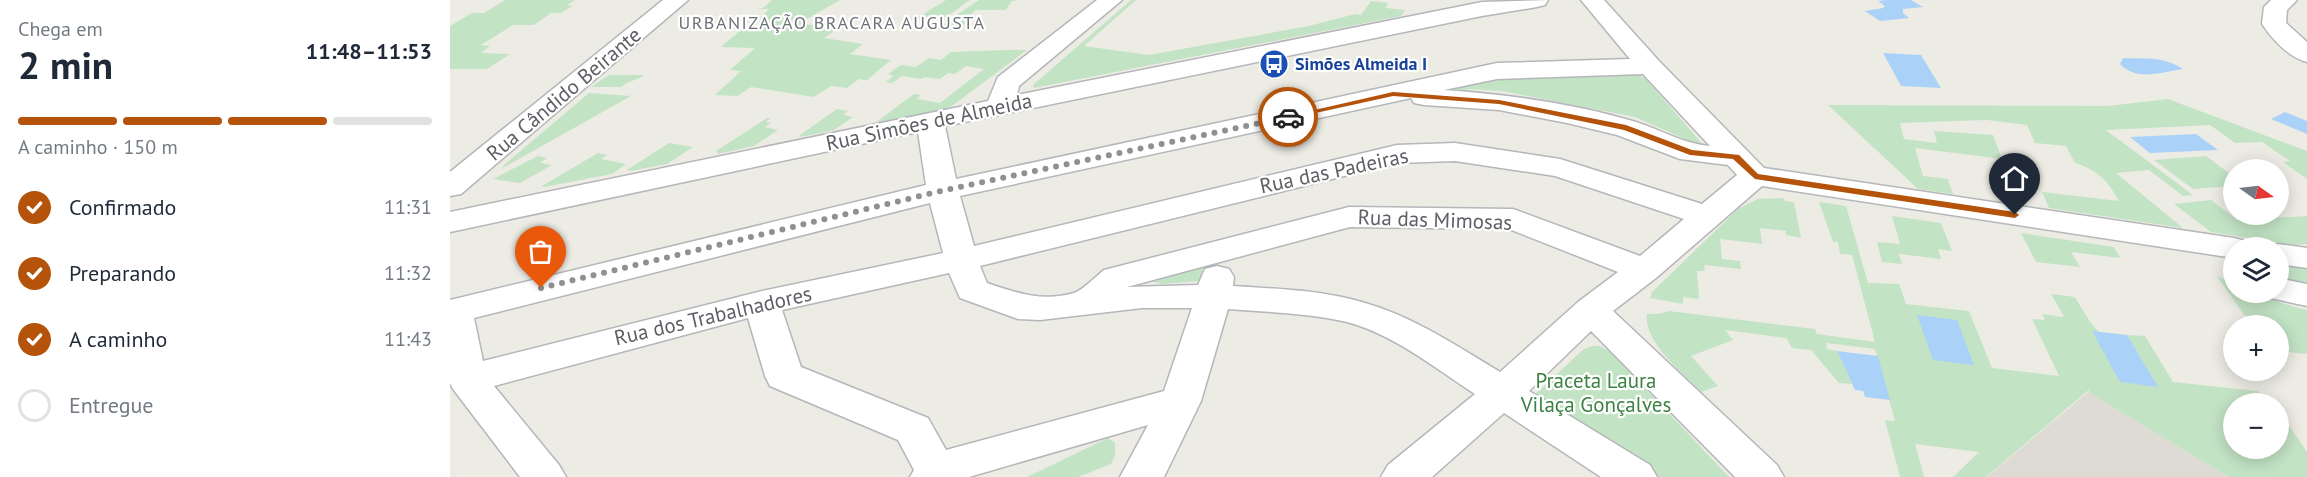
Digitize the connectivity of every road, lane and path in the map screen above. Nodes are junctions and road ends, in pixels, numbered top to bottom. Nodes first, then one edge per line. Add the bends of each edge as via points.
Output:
1 (677, 0) edge
2 (1111, 0) edge
3 (1424, 0) edge
4 (1537, 0) edge
5 (1592, 0) edge
6 (2286, 0) edge
7 (1408, 25) junction
8 (2307, 54) edge
9 (1650, 66) junction
10 (1393, 94) junction
11 (1000, 107) junction
12 (930, 121) junction
13 (1745, 167) junction
14 (450, 187) edge
15 (941, 191) junction
16 (1707, 216) junction
17 (450, 222) edge
18 (2219, 245) edge
19 (1221, 249) junction
20 (2289, 256) edge
21 (2307, 258) edge
22 (961, 260) junction
23 (1644, 270) junction
24 (2289, 292) edge
25 (2307, 295) edge
26 (1214, 296) junction
27 (762, 303) junction
28 (1085, 303) junction
29 (1591, 310) junction
30 (452, 312) edge
31 (467, 379) junction
32 (1502, 393) junction
33 (1181, 401) junction
34 (933, 474) edge
35 (544, 477) edge
36 (1142, 477) edge
37 (1403, 477) edge
38 (1635, 477) edge
39 (1762, 477) edge

1 - 14 street, Rua Cândido Beirante
2 - 11 street via 1007,83
3 - 7 street
4 - 7 street, Rua Simões de Almeida
5 - 9 street
6 - 8 street via 2277,7 2274,24
7 - 11 street, Rua Simões de Almeida
9 - 10 street via 1497,70
9 - 13 street
10 - 13 street via 1499,102 1626,128 1690,153
10 - 15 street
11 - 12 street, Rua Simões de Almeida
12 - 15 street
12 - 17 street, Rua Simões de Almeida
13 - 16 street
13 - 18 street
15 - 22 street
15 - 30 street
16 - 22 street, Rua das Padeiras via 1560,168 1455,152 1397,154
16 - 23 street
19 - 23 street, Rua das Mimosas via 1349,217 1514,219
19 - 26 street
19 - 28 street, Rua das Mimosas via 1116,278
20 - 21 street
22 - 27 street, Rua dos Trabalhadores
22 - 28 street via 972,290 998,301 1040,308
23 - 29 street
24 - 25 street
26 - 28 street
26 - 32 street via 1355,312 1419,340
26 - 33 street
27 - 31 street, Rua dos Trabalhadores
27 - 34 street via 784,376 913,429
29 - 32 street
29 - 39 street
30 - 31 street
31 - 35 street
32 - 37 street
32 - 38 street
33 - 34 street
33 - 36 street

